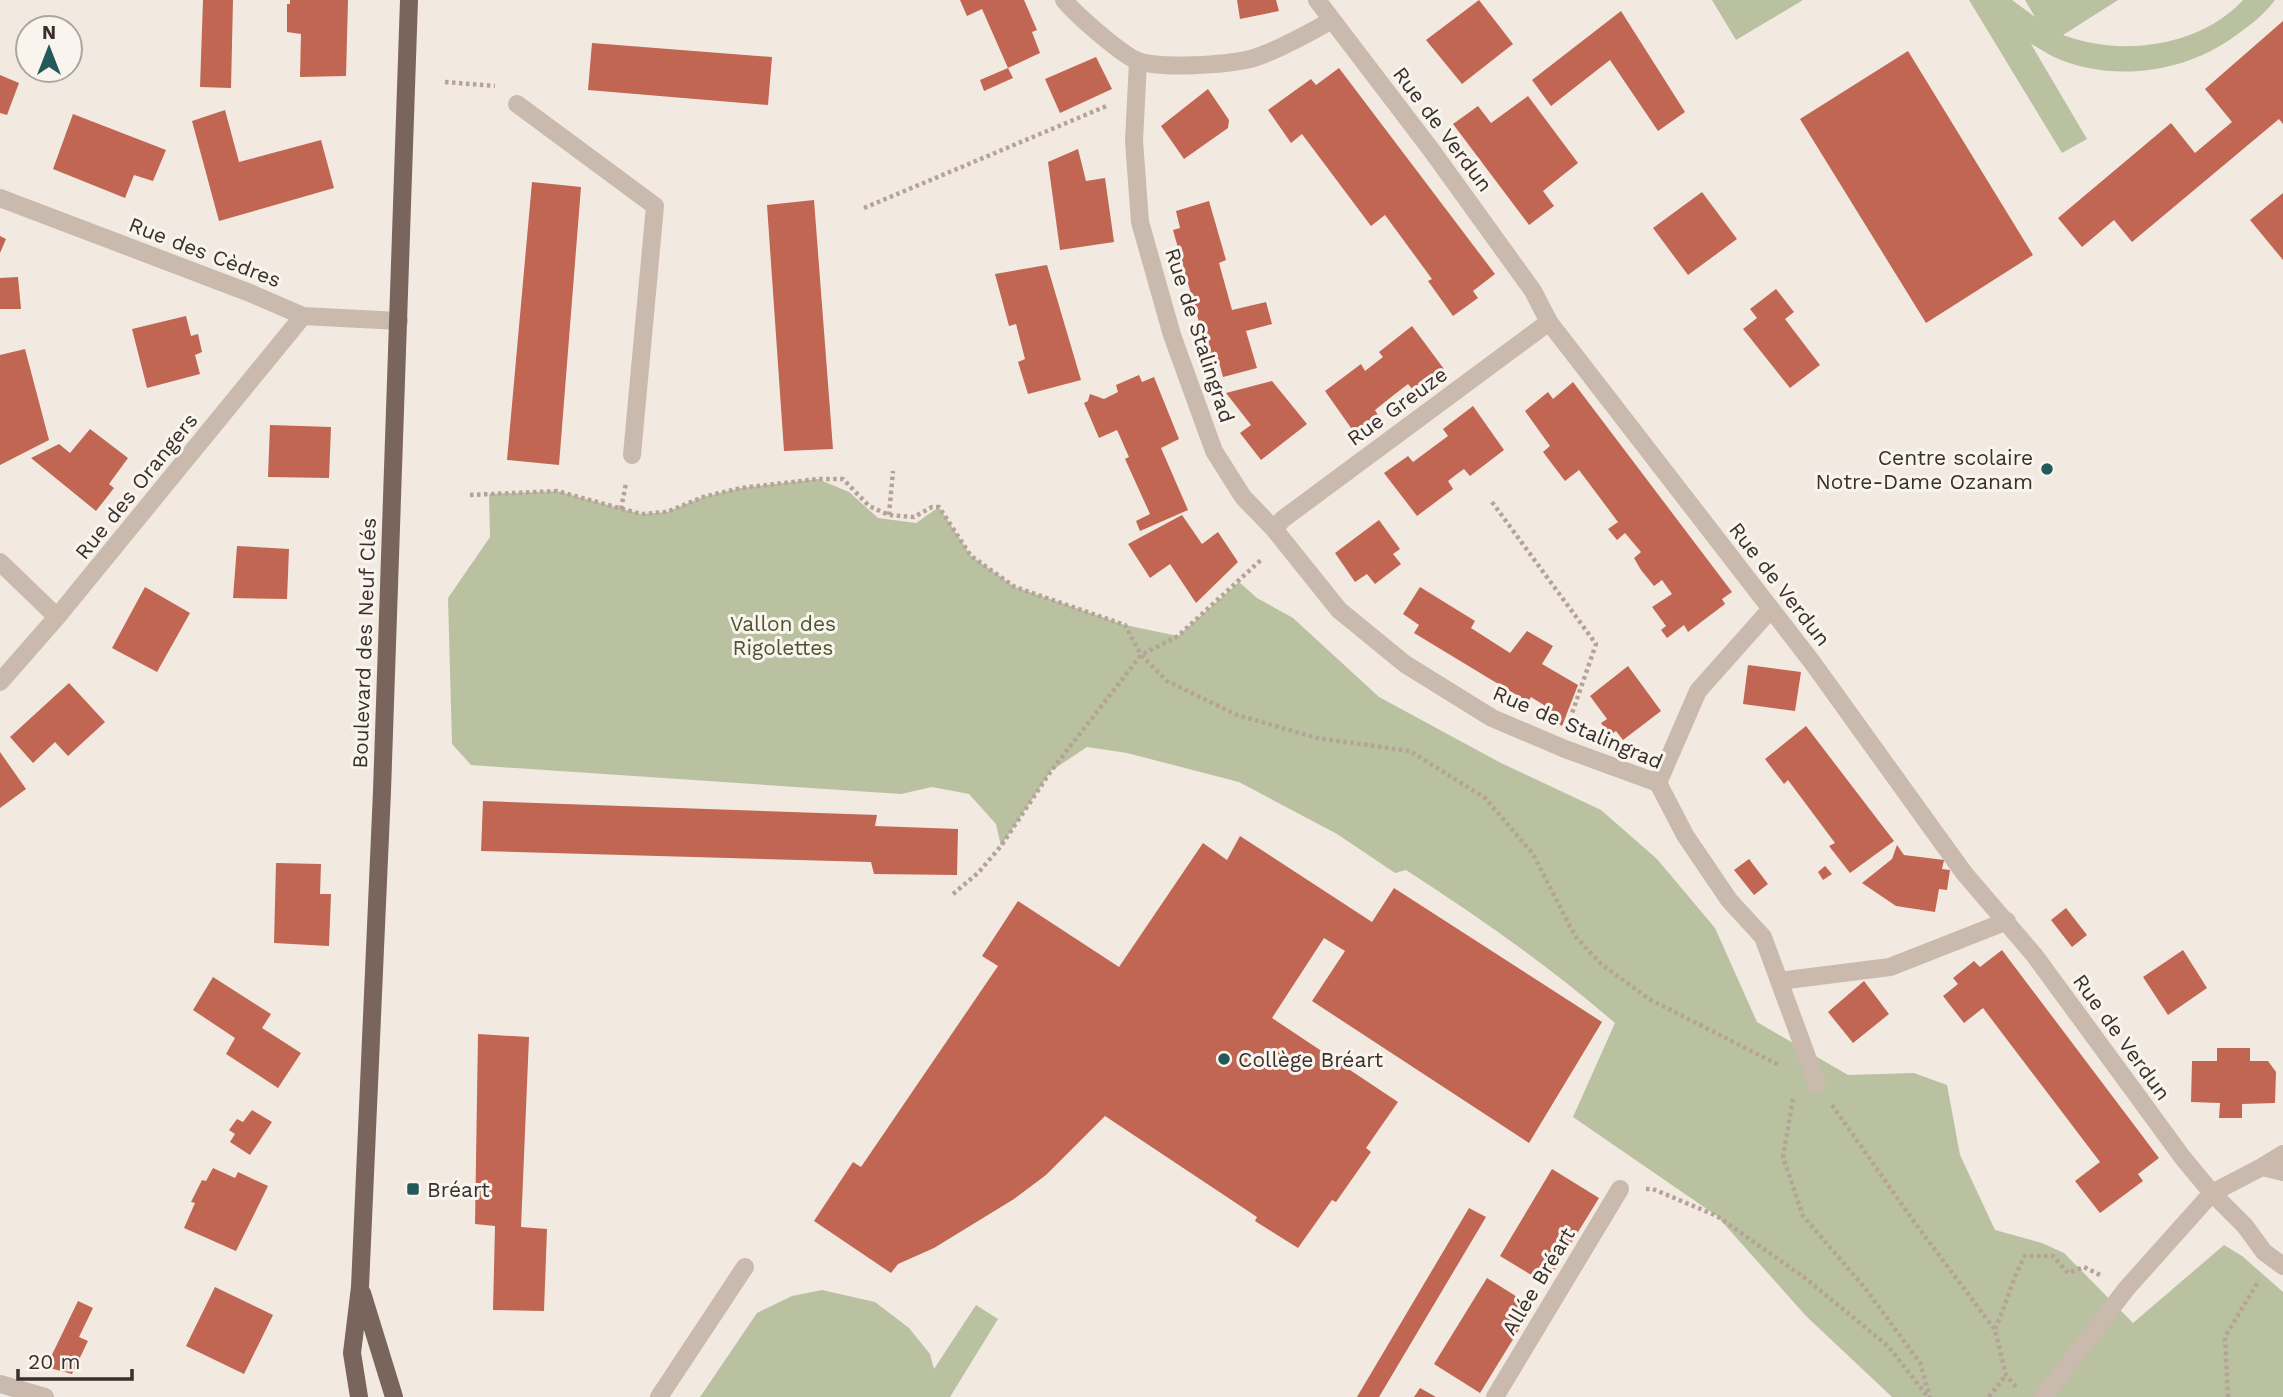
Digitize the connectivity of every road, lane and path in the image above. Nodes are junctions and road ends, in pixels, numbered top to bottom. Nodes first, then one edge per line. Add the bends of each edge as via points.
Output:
1 (409, 0) edge
2 (1064, 0) edge
3 (1317, 0) edge
4 (1332, 20) junction
5 (1138, 61) junction
6 (445, 82) dead end
7 (508, 87) dead end
8 (1136, 94) junction
9 (517, 104) dead end
10 (0, 198) edge
11 (864, 208) dead end
12 (303, 316) junction
13 (399, 321) junction
14 (1549, 323) junction
15 (632, 455) dead end
16 (893, 471) dead end
17 (470, 495) dead end
18 (1492, 502) dead end
19 (889, 515) junction
20 (1274, 529) junction
21 (0, 562) edge
22 (1770, 610) junction
23 (57, 617) junction
24 (1141, 655) junction
25 (0, 682) edge
26 (1560, 747) junction
27 (1658, 783) junction
28 (953, 894) dead end
29 (2007, 921) junction
30 (1779, 981) junction
31 (1817, 1084) junction
32 (2283, 1154) edge
33 (2262, 1167) junction
34 (2283, 1172) edge
35 (1620, 1189) joint
36 (2212, 1193) junction
37 (2277, 1262) edge
38 (745, 1267) dead end
39 (2084, 1267) dead end
40 (360, 1287) junction
41 (1995, 1330) junction
42 (0, 1384) edge
43 (45, 1397) edge
44 (359, 1397) edge
45 (394, 1397) edge
46 (659, 1397) edge
47 (1495, 1397) edge
48 (1929, 1397) edge
49 (1989, 1397) edge
50 (2043, 1397) edge
51 (2228, 1397) edge

1 - 13 main road, Boulevard des Neuf Clés
2 - 5 street via 1092,28
3 - 4 street, Rue de Verdun
4 - 5 street via 1251,59 1181,66
4 - 14 street, Rue de Verdun via 1533,291
5 - 8 street, Rue de Stalingrad
6 - 7 path
8 - 11 path
8 - 20 street, Rue de Stalingrad via 1140,222 1172,335 1214,452 1243,497
9 - 15 street via 655,206
10 - 12 street, Rue des Cèdres
12 - 13 street, Rue des Cèdres
12 - 23 street, Rue des Orangers
13 - 40 main road, Boulevard des Neuf Clés
14 - 20 street, Rue Greuze
14 - 22 street, Rue de Verdun
16 - 19 path
17 - 19 path via 557,491 641,514 667,512 741,488 843,479 869,506
18 - 26 path via 1596,644
19 - 24 path via 914,517 939,507 971,556 1015,587 1125,625
20 - 24 path via 1268,553 1238,582 1178,636
20 - 26 street, Rue de Stalingrad via 1339,610 1405,664 1492,718
21 - 23 street
22 - 27 street via 1698,691
22 - 29 street, Rue de Verdun via 1964,873
23 - 25 street, Rue des Orangers
24 - 28 path via 1051,771 1001,846
24 - 31 path via 1167,681 1237,715 1317,738 1410,751 1475,791 1533,854 1575,936 1601,964 1649,999
26 - 27 street, Rue de Stalingrad
27 - 30 street, Rue de Stalingrad via 1685,835 1729,900 1763,937
29 - 30 street via 1890,967
29 - 36 street, Rue de Verdun
30 - 31 street, Rue de Stalingrad
31 - 41 path
31 - 48 path via 1795,1089 1783,1157 1803,1216 1865,1288 1920,1363
32 - 33 street
33 - 34 street
33 - 36 street
35 - 47 street, Allée Bréart
35 - 48 path via 1653,1189 1717,1216 1805,1278 1888,1346
36 - 37 street, Rue de Verdun
36 - 50 street via 2153,1257
37 - 51 path via 2225,1338
38 - 46 street
39 - 41 path via 2068,1273 2053,1256 2025,1256
40 - 44 main road, Boulevard des Neuf Clés via 352,1353
40 - 45 main road, Boulevard des Neuf Clés
41 - 49 path via 2006,1375
42 - 43 street

